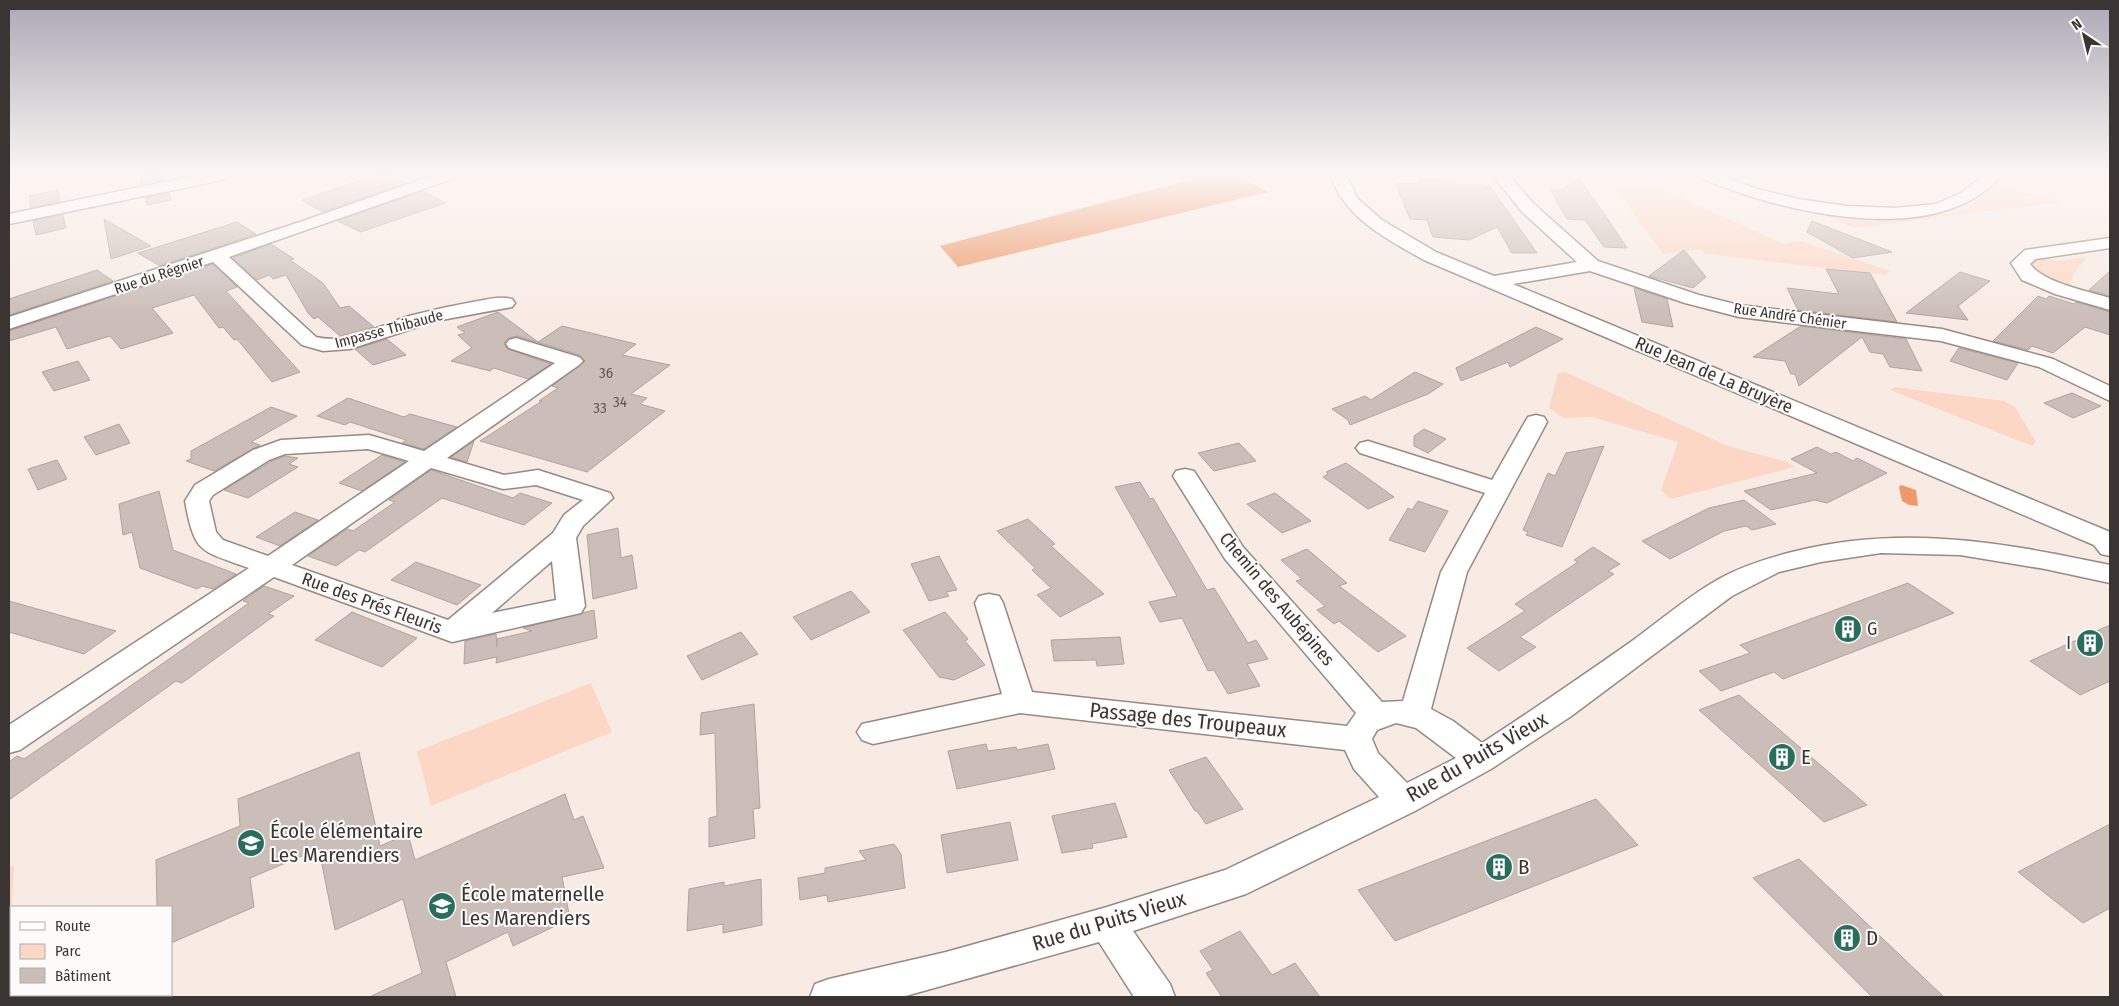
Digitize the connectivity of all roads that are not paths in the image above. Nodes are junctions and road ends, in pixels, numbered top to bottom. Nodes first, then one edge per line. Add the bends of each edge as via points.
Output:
1 (315, 222) edge
2 (1376, 222) edge
3 (1543, 222) edge
4 (2110, 243) edge
5 (217, 256) junction
6 (1591, 265) junction
7 (1492, 282) junction
8 (505, 304) dead end
9 (2110, 304) edge
10 (9, 322) edge
11 (516, 344) dead end
12 (2110, 394) edge
13 (1536, 422) dead end
14 (1368, 448) dead end
15 (427, 459) junction
16 (1185, 476) dead end
17 (1499, 490) junction
18 (562, 538) junction
19 (2110, 548) edge
20 (270, 567) junction
21 (2110, 574) edge
22 (989, 603) dead end
23 (452, 632) junction
24 (1020, 702) junction
25 (1415, 713) junction
26 (1366, 728) junction
27 (873, 732) dead end
28 (9, 741) edge
29 (1480, 760) junction
30 (1403, 801) junction
31 (1107, 923) junction
32 (829, 997) edge
33 (1156, 997) edge

1 - 5 street, Rue du Régnier
2 - 7 street, Rue Jean de La Bruyère via 1430,256
3 - 6 street, Rue André Chénier
4 - 9 street via 2030,254 2020,263 2029,276
5 - 8 street, Impasse Thibaude via 309,340 320,345 340,344 470,307
5 - 10 street, Rue du Régnier
6 - 7 street
6 - 12 street, Rue André Chénier via 1739,311 1942,335 2046,363
7 - 19 street, Rue Jean de La Bruyère via 2103,538
11 - 15 street, Rue des Prés Fleuris via 572,361
13 - 17 street
14 - 17 street
15 - 18 street, Rue des Prés Fleuris via 503,482 538,477 601,498 573,521
15 - 20 street, Rue des Prés Fleuris
15 - 20 street, Rue des Prés Fleuris via 369,442 281,447 261,455 204,490 197,501 204,534 214,546
16 - 26 street, Chemin des Aubépines via 1234,553
17 - 25 street via 1454,572
18 - 23 street, Rue des Prés Fleuris
18 - 23 street via 571,606
20 - 23 street, Rue des Prés Fleuris
20 - 28 street, Rue des Prés Fleuris
21 - 29 street, Rue du Puits Vieux via 2036,558 1931,546 1881,545 1821,553 1770,566 1722,589 1553,713
22 - 24 street
24 - 26 street, Passage des Troupeaux
24 - 27 street, Passage des Troupeaux
25 - 26 street, Passage des Troupeaux via 1386,713
25 - 29 street via 1442,727
26 - 30 street, Chemin des Aubépines via 1365,760
29 - 30 street, Rue du Puits Vieux
30 - 31 street, Rue du Puits Vieux via 1234,883
31 - 32 street, Rue du Puits Vieux via 946,969
31 - 33 street

